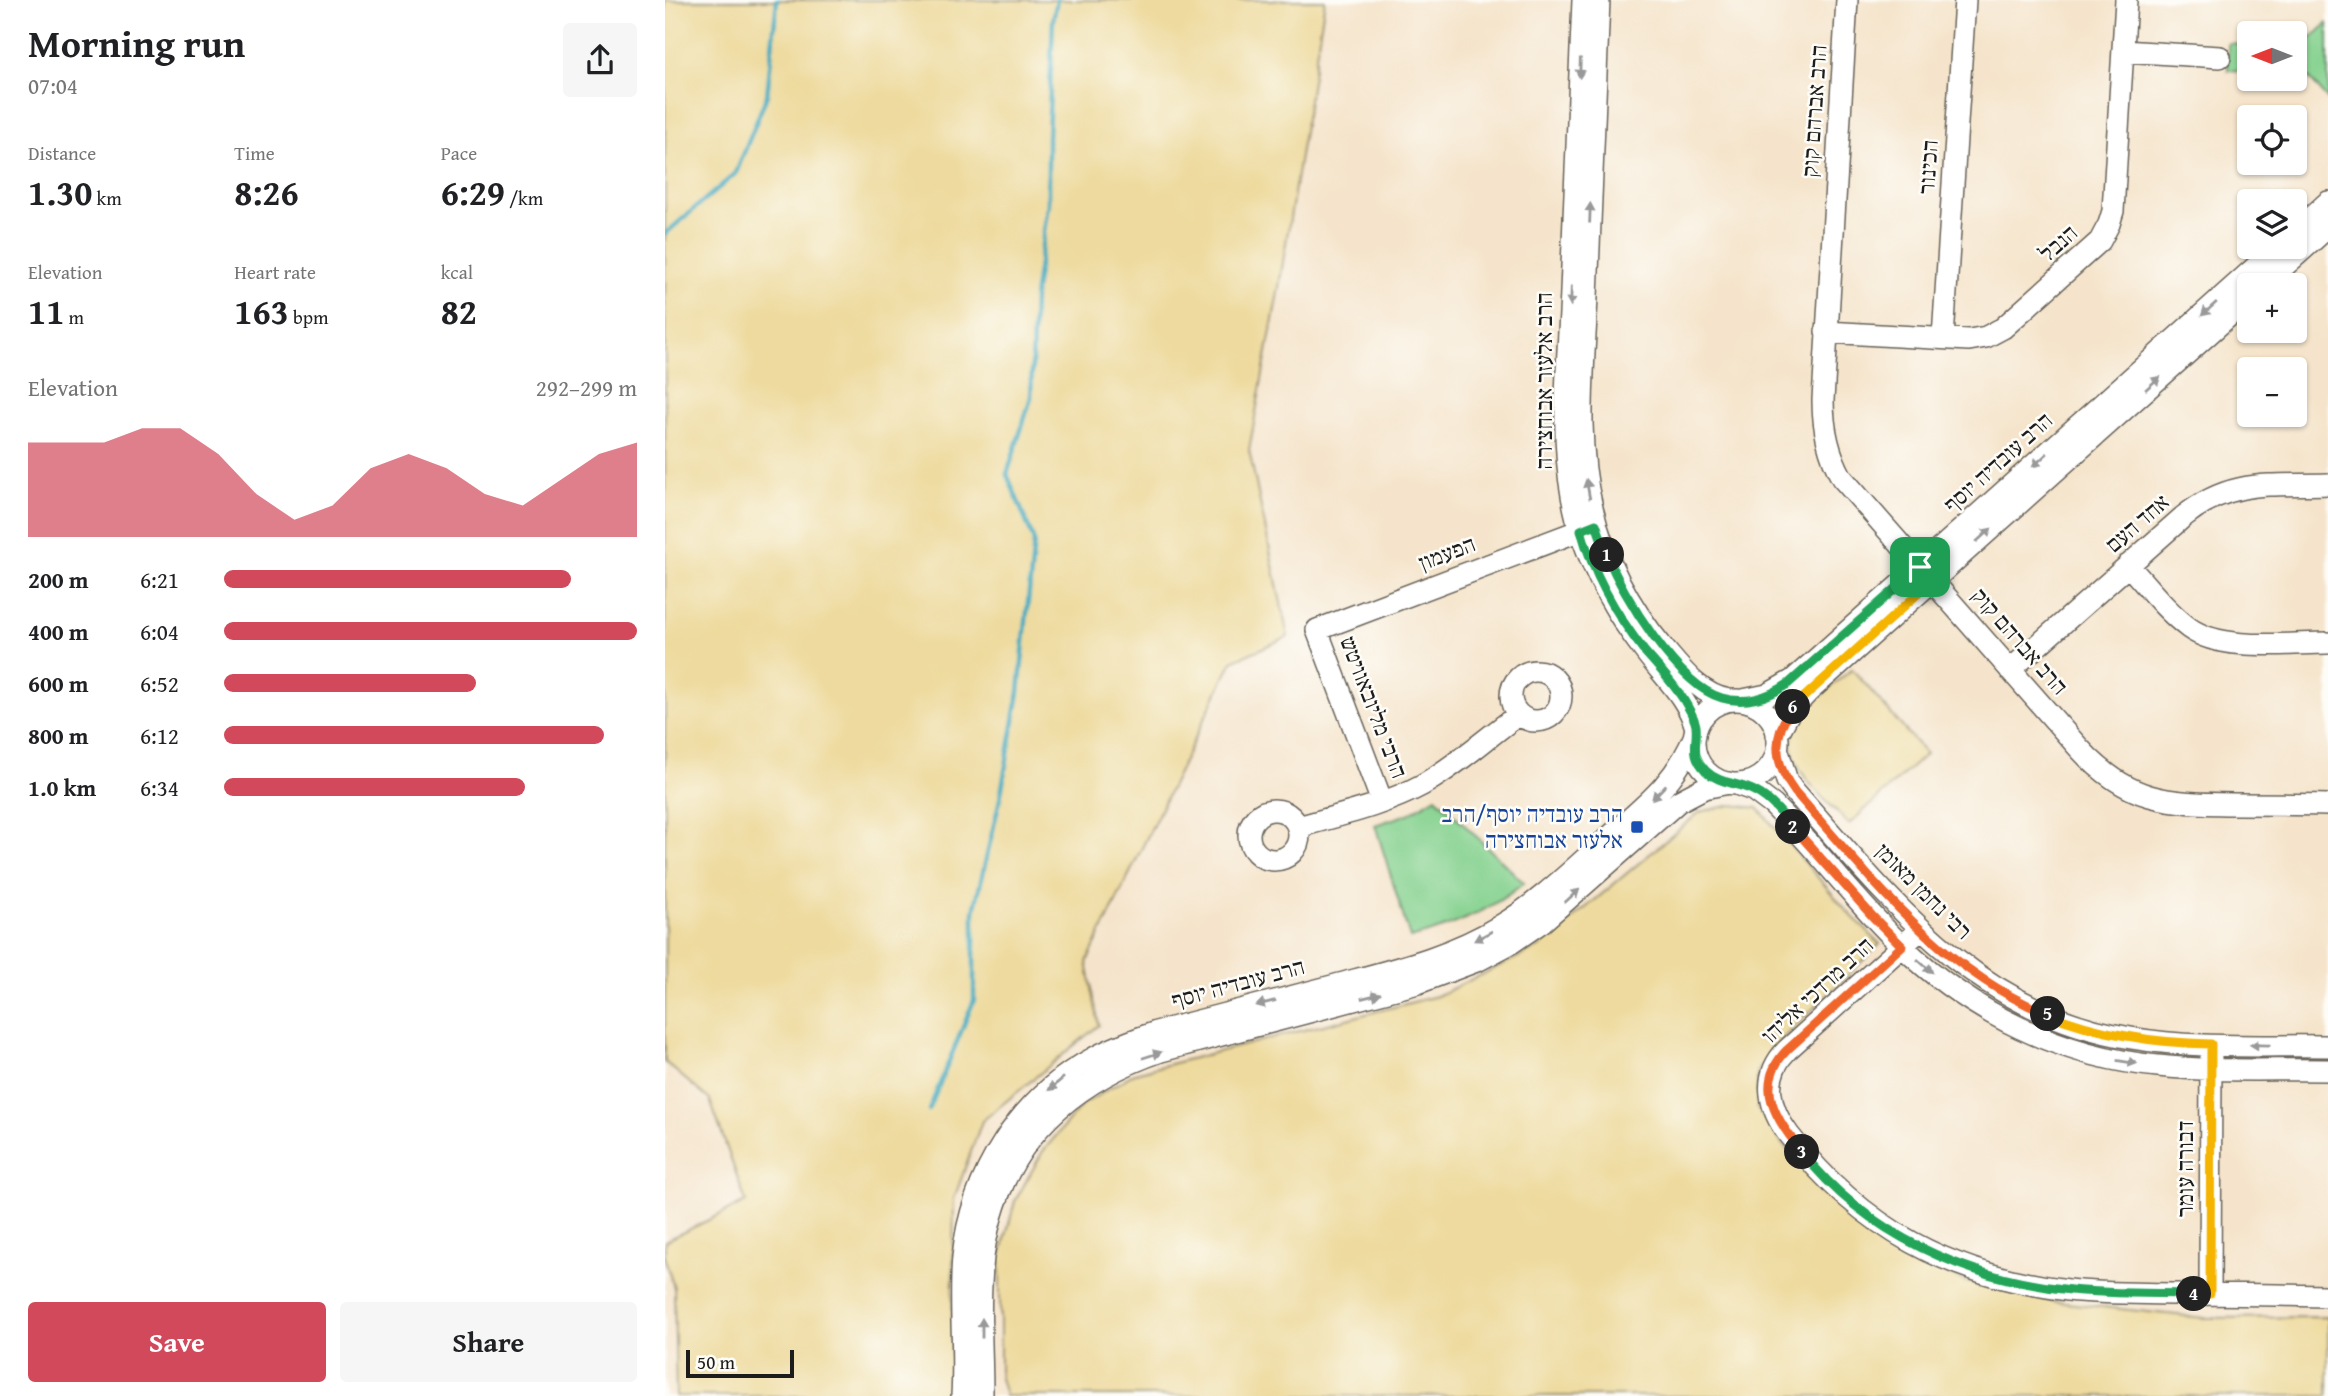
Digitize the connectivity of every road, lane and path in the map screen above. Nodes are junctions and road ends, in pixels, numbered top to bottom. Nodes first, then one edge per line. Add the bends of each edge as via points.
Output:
1 (1583, 0) edge
2 (1599, 0) edge
3 (1847, 0) edge
4 (1965, 0) edge
5 (2126, 0) edge
6 (2123, 51) junction
7 (2220, 57) dead end
8 (2328, 202) edge
9 (2307, 221) edge
10 (2328, 227) edge
11 (2266, 259) edge
12 (2276, 273) edge
13 (2237, 308) edge
14 (1826, 332) junction
15 (1943, 338) junction
16 (2328, 484) edge
17 (1588, 527) junction
18 (2128, 565) junction
19 (1926, 574) junction
20 (1317, 630) joint
21 (2328, 643) edge
22 (2010, 670) junction
23 (1736, 700) junction
24 (1518, 715) dead end
25 (1695, 732) junction
26 (1777, 742) junction
27 (1733, 783) junction
28 (1382, 802) junction
29 (2328, 805) edge
30 (1298, 827) dead end
31 (1920, 930) junction
32 (1902, 946) junction
33 (2211, 1044) junction
34 (2328, 1045) edge
35 (2211, 1069) junction
36 (2328, 1070) edge
37 (2210, 1294) junction
38 (2328, 1296) edge
39 (962, 1396) edge
40 (982, 1396) edge

1 -> 17 street, הרב אלעזר אבוחצירה via 1566,420 1570,484
17 -> 2 street, הרב אלעזר אבוחצירה via 1582,420
3 - 14 street, הרב אברהם קוק
4 - 15 street, הכינור
5 - 6 street, הנבל
6 - 7 street
6 - 15 street, הנבל via 2113,211 2103,237 2000,330 1978,339
8 - 9 street
10 - 12 street
11 -> 19 street, הרב עובדיה יוסף
19 -> 13 street, הרב עובדיה יוסף
14 - 15 street, הנבל
14 - 19 street, הרב אברהם קוק via 1823,412 1832,458 1849,488
16 - 18 street, אחד העם via 2221,492 2191,510
17 - 20 street, הפעמון
17 - 23 street, הרב אלעזר אבוחצירה via 1657,640 1694,682 1714,695
17 - 25 street, הרב אלעזר אבוחצירה via 1593,565 1606,593 1679,692 1692,715
18 - 21 street via 2183,623 2207,638 2231,643
18 - 22 street, אחד העם
19 - 22 street, הרב אברהם קוק
19 - 23 street, הרב עובדיה יוסף via 1793,680 1767,695
19 - 26 street, הרב עובדיה יוסף via 1803,696 1784,720
20 - 28 street, הרבי מליובאוויטש
22 - 29 street, הרב אברהם קוק via 2097,767 2140,794 2181,803
23 - 25 street via 1709,709
23 - 26 street via 1754,703 1768,714
24 - 28 street, הרבי מליובאוויטש via 1442,773
25 - 27 street via 1696,752 1704,769
25 -> 39 street, הרב עובדיה יוסף via 1675,773 1654,797 1546,893 1486,935 1406,966 1122,1044 1070,1073 1035,1102 994,1157 969,1221 963,1256
26 - 27 street via 1774,760 1763,774
26 - 31 street, רבי נחמן מאומן via 1787,781 1795,792
27 - 32 street via 1773,804
40 -> 27 street, הרב עובדיה יוסף via 983,1270 998,1195 1029,1140 1073,1095 1129,1062 1161,1051 1418,983 1479,960 1543,921 1679,801 1704,788
28 - 30 street, הרבי מליובאוויטש
31 - 32 street, הרב מרדכי אליהו
31 - 33 street, רבי נחמן מאומן via 1982,979 2061,1019 2130,1038
32 -> 35 street via 1968,999 2031,1034 2126,1062
32 - 37 street, הרב מרדכי אליהו via 1776,1063 1770,1079 1772,1105 1809,1161 1863,1212 1893,1232 1924,1250 1994,1276 2070,1290
34 -> 33 street, רבי נחמן מאומן
33 - 35 street, דבורה עומר
35 - 36 street
35 - 37 street, דבורה עומר
37 - 38 street, הרב מרדכי אליהו

